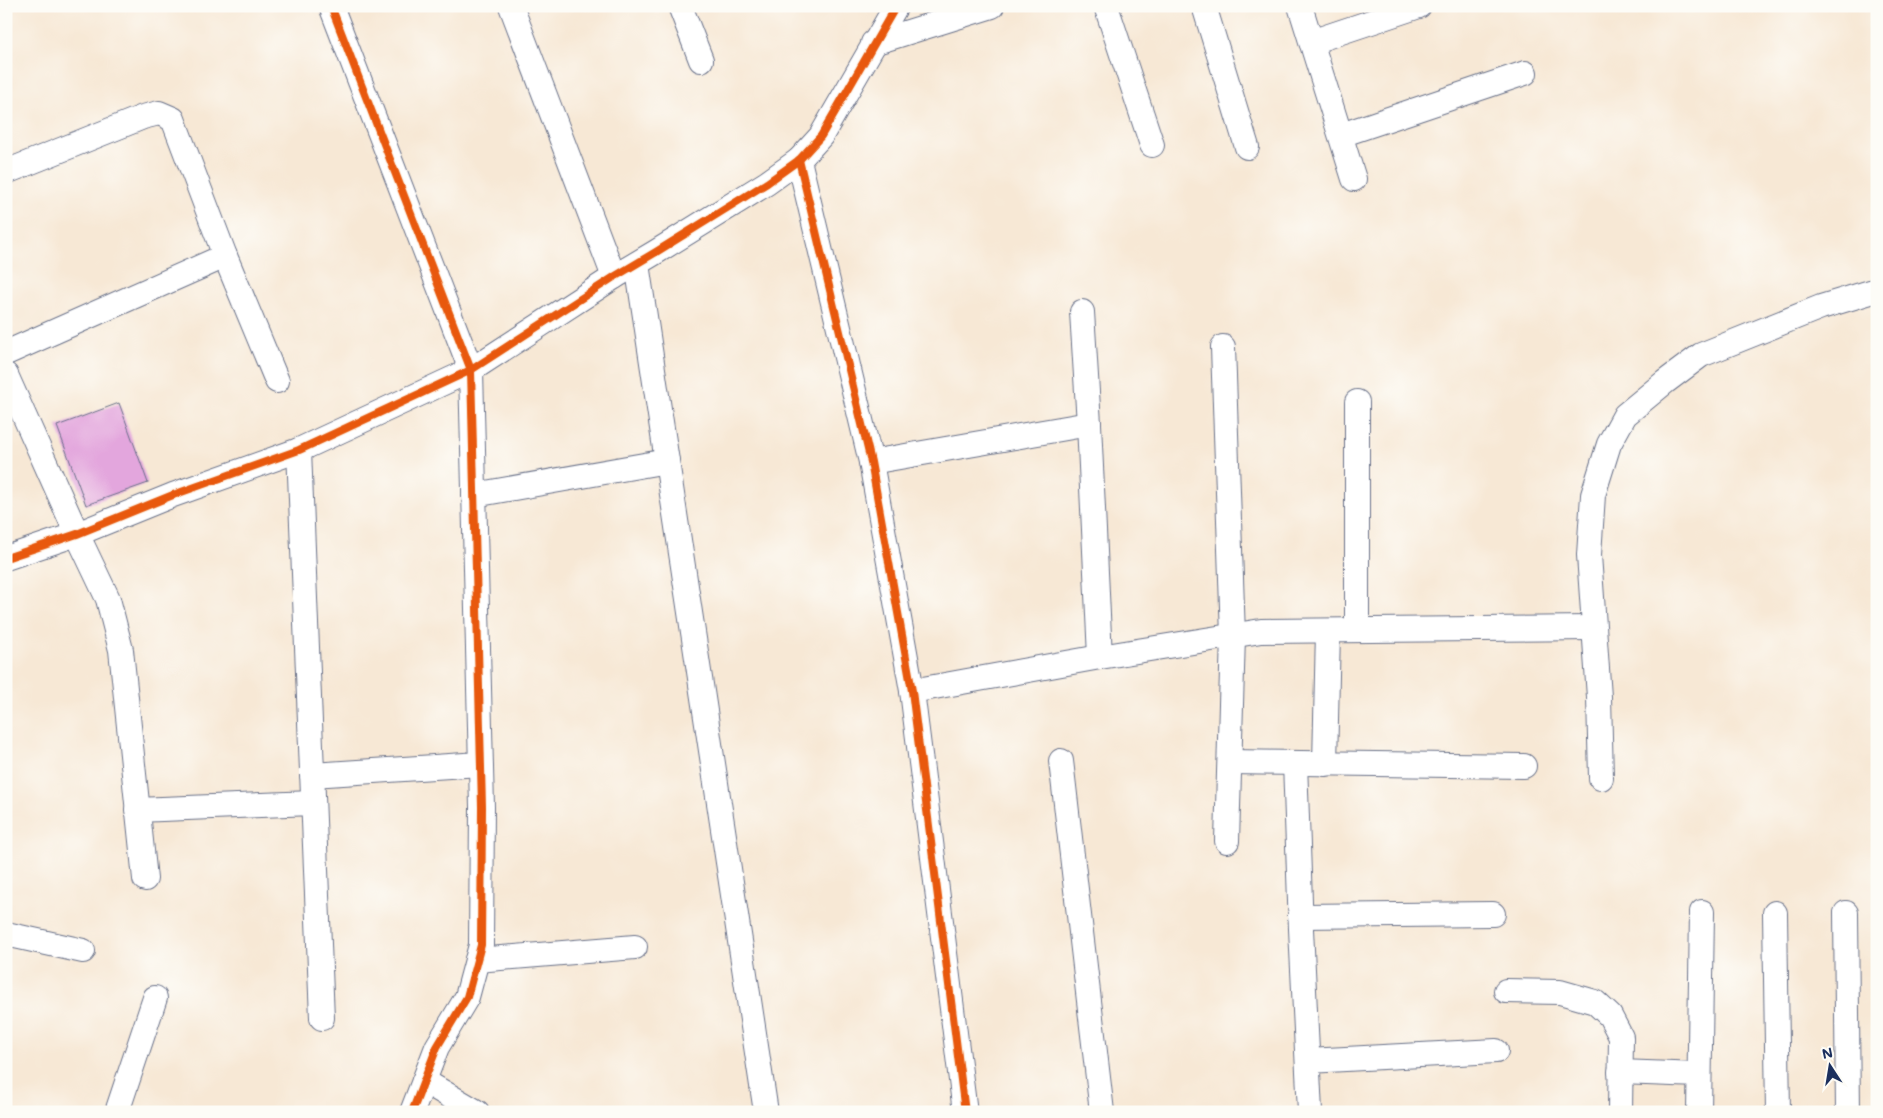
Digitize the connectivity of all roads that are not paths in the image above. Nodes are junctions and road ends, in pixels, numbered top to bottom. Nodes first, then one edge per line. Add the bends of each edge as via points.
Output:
1 (331, 6) edge
2 (511, 6) edge
3 (680, 6) edge
4 (896, 6) edge
5 (992, 6) edge
6 (1106, 6) edge
7 (1204, 6) edge
8 (1300, 6) edge
9 (1419, 6) edge
10 (1311, 42) junction
11 (873, 43) junction
12 (701, 60) dead end
13 (1524, 73) dead end
14 (1341, 135) junction
15 (1152, 145) dead end
16 (1247, 147) dead end
17 (799, 160) junction
18 (6, 172) edge
19 (1354, 179) dead end
20 (225, 256) junction
21 (637, 264) junction
22 (614, 277) junction
23 (1877, 290) edge
24 (1082, 312) dead end
25 (1223, 347) dead end
26 (6, 352) edge
27 (471, 370) junction
28 (6, 375) edge
29 (277, 381) dead end
30 (12, 402) edge
31 (1357, 402) dead end
32 (1089, 424) junction
33 (299, 450) junction
34 (667, 461) junction
35 (871, 462) junction
36 (474, 495) junction
37 (76, 534) junction
38 (6, 558) edge
39 (1593, 628) junction
40 (1357, 630) junction
41 (1328, 631) junction
42 (1233, 636) junction
43 (1100, 657) junction
44 (912, 691) junction
45 (1061, 761) dead end
46 (1230, 762) junction
47 (1295, 763) junction
48 (480, 764) junction
49 (1325, 764) junction
50 (1524, 766) dead end
51 (312, 775) junction
52 (1601, 778) dead end
53 (313, 803) junction
54 (137, 810) junction
55 (1227, 841) dead end
56 (145, 879) dead end
57 (1702, 912) dead end
58 (1775, 913) dead end
59 (1846, 913) dead end
60 (1493, 914) dead end
61 (1300, 916) junction
62 (6, 934) edge
63 (635, 947) dead end
64 (83, 951) dead end
65 (477, 960) junction
66 (1506, 991) dead end
67 (155, 998) dead end
68 (322, 1018) dead end
69 (1496, 1051) dead end
70 (1308, 1061) junction
71 (1620, 1072) junction
72 (1699, 1075) junction
73 (424, 1081) junction
74 (117, 1112) edge
75 (412, 1112) edge
76 (477, 1112) edge
77 (766, 1112) edge
78 (965, 1112) edge
79 (1102, 1112) edge
80 (1310, 1112) edge
81 (1620, 1112) edge
82 (1699, 1112) edge
83 (1778, 1112) edge
84 (1848, 1112) edge

1 - 27 street
2 - 22 street
3 - 12 street
4 - 11 street
5 - 11 street
6 - 15 street
7 - 16 street
8 - 10 street
9 - 10 street
10 - 14 street
11 - 17 street via 821,136
13 - 14 street
14 - 19 street
17 - 21 street
17 - 35 street
18 - 20 street via 159,113 173,119
20 - 26 street
20 - 29 street
21 - 22 street
21 - 34 street
22 - 27 street
23 - 39 street via 1821,307 1701,355 1625,415 1609,444 1593,495 1589,555
24 - 32 street
25 - 42 street
27 - 33 street
27 - 36 street
28 - 30 street
30 - 37 street
31 - 40 street
32 - 35 street
32 - 43 street
33 - 37 street
33 - 51 street
34 - 36 street
34 - 77 street
35 - 44 street
36 - 48 street
37 - 38 street
37 - 54 street via 108,599 121,650
39 - 40 street
39 - 52 street
40 - 41 street
41 - 42 street via 1261,631
41 - 49 street
42 - 43 street
42 - 46 street
43 - 44 street
44 - 78 street
45 - 79 street
46 - 47 street
46 - 55 street
47 - 49 street
47 - 61 street
48 - 51 street
48 - 65 street via 481,946
49 - 50 street
51 - 53 street
53 - 54 street
53 - 68 street
54 - 56 street
57 - 72 street
58 - 83 street
59 - 84 street
60 - 61 street
61 - 70 street
62 - 64 street
63 - 65 street
65 - 73 street via 466,997 437,1047
66 - 71 street via 1560,992 1596,1002 1610,1016 1620,1037
67 - 74 street
69 - 70 street
70 - 80 street
71 - 72 street
71 - 81 street
72 - 82 street
73 - 75 street
73 - 76 street

